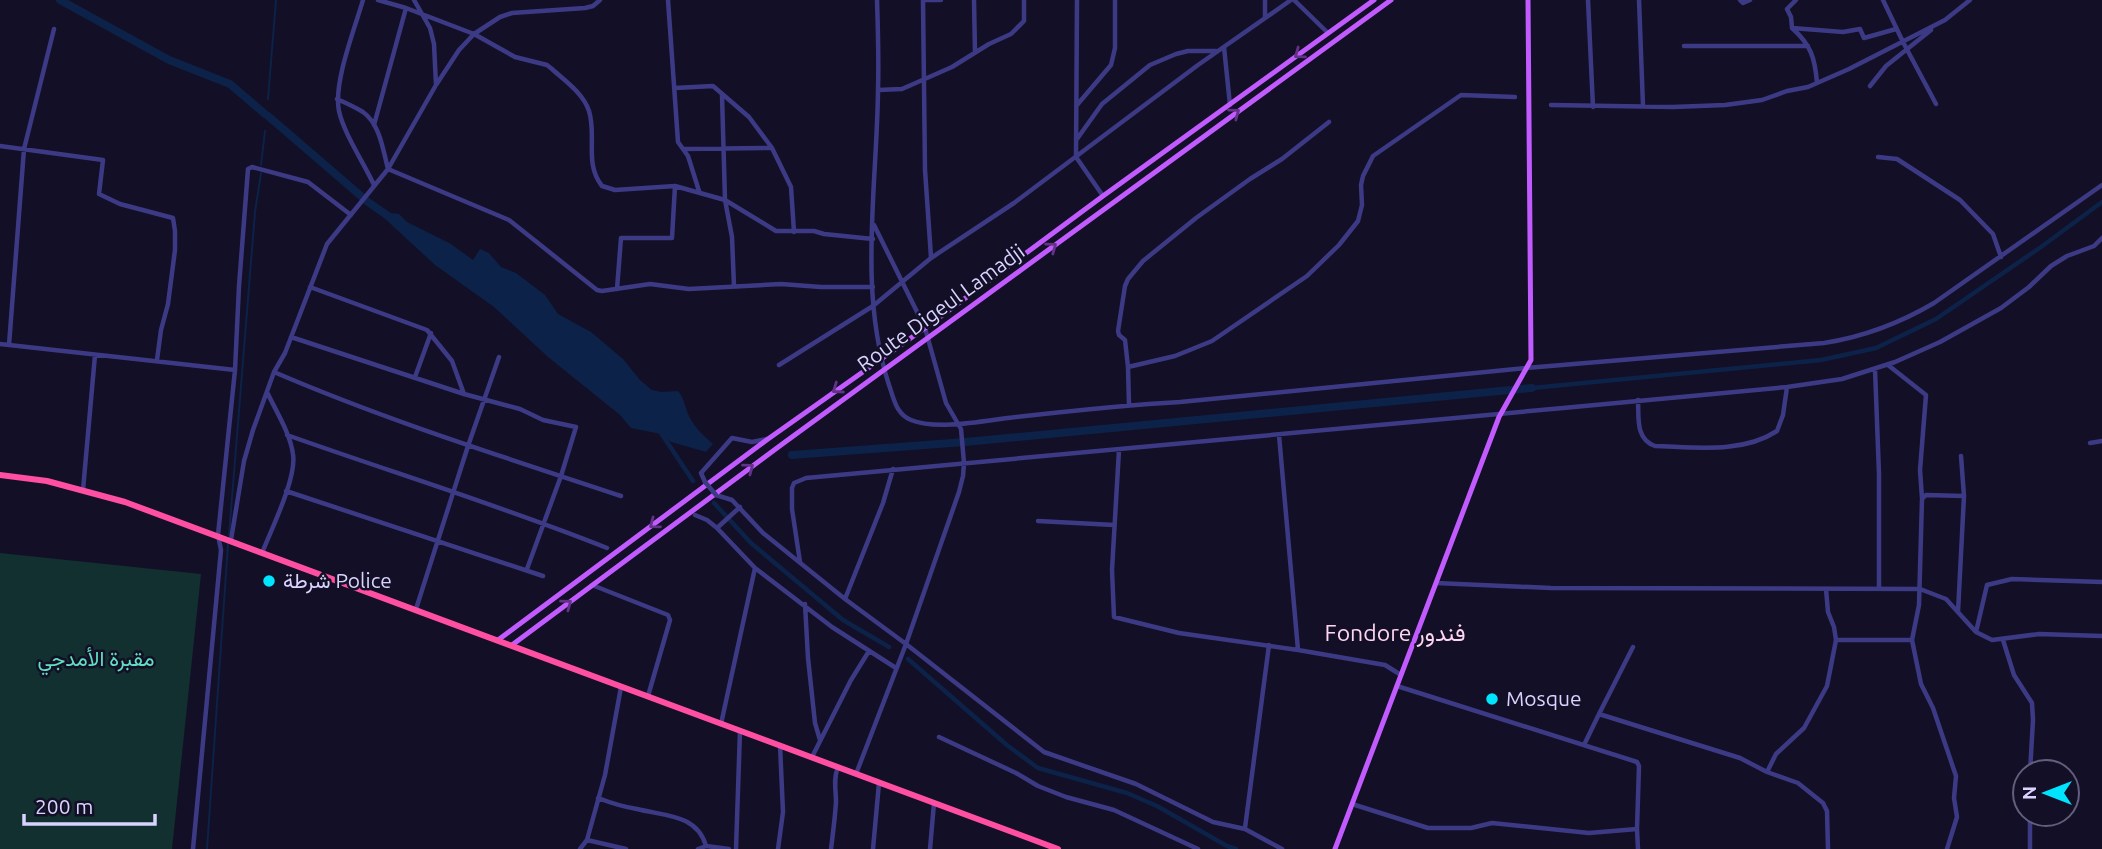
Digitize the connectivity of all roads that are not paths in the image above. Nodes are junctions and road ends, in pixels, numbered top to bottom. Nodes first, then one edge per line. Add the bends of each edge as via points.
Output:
1 (363, 0) edge
2 (378, 0) edge
3 (414, 0) edge
4 (600, 0) edge
5 (668, 0) edge
6 (877, 0) edge
7 (923, 0) edge
8 (941, 0) edge
9 (974, 0) edge
10 (1024, 0) edge
11 (1077, 0) edge
12 (1115, 0) edge
13 (1265, 0) edge
14 (1292, 0) edge
15 (1374, 0) edge
16 (1391, 0) edge
17 (1528, 0) edge
18 (1588, 0) edge
19 (1639, 0) edge
20 (1740, 0) edge
21 (1750, 0) edge
22 (1796, 0) edge
23 (1883, 0) edge
24 (1970, 0) edge
25 (406, 8) junction
26 (421, 13) junction
27 (1265, 19) junction
28 (1938, 24) junction
29 (1792, 28) junction
30 (54, 29) dead end
31 (1896, 29) junction
32 (1328, 33) junction
33 (474, 34) junction
34 (1903, 42) junction
35 (1684, 46) dead end
36 (1808, 46) junction
37 (1224, 47) junction
38 (1907, 50) junction
39 (1218, 51) junction
40 (975, 52) junction
41 (925, 79) junction
42 (1817, 83) junction
43 (436, 85) junction
44 (1870, 86) dead end
45 (675, 88) junction
46 (878, 90) junction
47 (722, 94) junction
48 (1515, 97) dead end
49 (337, 99) junction
50 (1230, 104) junction
51 (1936, 104) dead end
52 (1551, 106) dead end
53 (1643, 106) junction
54 (1076, 107) junction
55 (1593, 107) junction
56 (1329, 122) dead end
57 (374, 126) junction
58 (1077, 140) junction
59 (0, 146) edge
60 (724, 148) junction
61 (772, 148) junction
62 (24, 149) junction
63 (682, 149) junction
64 (1076, 157) junction
65 (1878, 157) dead end
66 (388, 169) junction
67 (2102, 185) edge
68 (374, 186) junction
69 (674, 186) junction
70 (699, 191) junction
71 (1103, 196) junction
72 (725, 200) junction
73 (351, 215) junction
74 (873, 223) junction
75 (794, 232) junction
76 (2102, 238) edge
77 (873, 239) junction
78 (2001, 257) junction
79 (931, 258) junction
80 (902, 280) junction
81 (734, 286) junction
82 (310, 287) junction
83 (873, 287) junction
84 (617, 289) junction
85 (873, 306) junction
86 (925, 328) junction
87 (431, 333) junction
88 (291, 337) junction
89 (928, 337) junction
90 (0, 344) edge
91 (9, 345) junction
92 (95, 355) junction
93 (499, 357) dead end
94 (881, 358) junction
95 (157, 360) junction
96 (779, 365) dead end
97 (1888, 365) junction
98 (1128, 367) junction
99 (884, 369) junction
100 (1875, 369) junction
101 (235, 370) junction
102 (1525, 371) junction
103 (275, 372) junction
104 (415, 377) junction
105 (1787, 387) junction
106 (267, 393) junction
107 (464, 394) junction
108 (484, 399) junction
109 (1638, 400) junction
110 (1129, 405) junction
111 (1503, 410) junction
112 (957, 423) junction
113 (287, 435) junction
114 (1279, 435) junction
115 (768, 439) junction
116 (2102, 442) edge
117 (2090, 443) dead end
118 (468, 446) junction
119 (1119, 450) junction
120 (1961, 456) dead end
121 (964, 463) junction
122 (893, 470) junction
123 (0, 475) edge
124 (561, 476) junction
125 (83, 490) junction
126 (286, 491) junction
127 (453, 493) junction
128 (621, 496) dead end
129 (1964, 496) junction
130 (1922, 499) junction
131 (740, 507) junction
132 (695, 515) dead end
133 (1038, 521) dead end
134 (544, 523) junction
135 (1114, 525) junction
136 (717, 528) junction
137 (218, 535) junction
138 (231, 540) junction
139 (438, 540) junction
140 (607, 548) dead end
141 (262, 553) junction
142 (800, 562) junction
143 (755, 568) junction
144 (527, 569) junction
145 (543, 576) dead end
146 (2102, 582) edge
147 (1436, 583) junction
148 (592, 586) junction
149 (1879, 588) junction
150 (1826, 589) junction
151 (1920, 589) junction
152 (845, 599) junction
153 (804, 604) junction
154 (416, 609) junction
155 (1958, 613) junction
156 (1976, 632) junction
157 (2102, 636) edge
158 (498, 640) junction
159 (1836, 640) junction
160 (1912, 640) junction
161 (2003, 640) junction
162 (906, 644) junction
163 (512, 645) junction
164 (1269, 645) junction
165 (1633, 647) dead end
166 (1297, 650) junction
167 (869, 651) junction
168 (896, 668) junction
169 (1401, 675) junction
170 (621, 686) junction
171 (1397, 686) junction
172 (648, 696) junction
173 (1599, 714) junction
174 (721, 724) junction
175 (740, 731) junction
176 (939, 737) dead end
177 (820, 740) junction
178 (780, 745) junction
179 (1584, 746) junction
180 (812, 757) junction
181 (2031, 758) edge
182 (838, 767) junction
183 (1767, 772) junction
184 (856, 774) junction
185 (879, 783) junction
186 (598, 798) junction
187 (934, 803) junction
188 (1352, 804) junction
189 (2030, 828) edge
190 (1245, 829) junction
191 (1637, 829) junction
192 (587, 840) junction
193 (1034, 840) junction
194 (706, 846) junction
195 (193, 849) edge
196 (580, 849) edge
197 (626, 849) edge
198 (698, 849) edge
199 (729, 849) edge
200 (736, 849) edge
201 (778, 849) edge
202 (831, 849) edge
203 (873, 849) edge
204 (930, 849) edge
205 (1033, 849) edge
206 (1058, 849) edge
207 (1198, 849) edge
208 (1282, 849) edge
209 (1335, 849) edge
210 (1639, 849) edge
211 (1828, 849) edge
212 (1947, 849) edge
213 (2030, 849) edge

1 - 49 street
2 - 25 street
3 - 26 street
4 - 33 street via 584,8 512,13
5 - 45 street
6 - 46 street
7 - 8 street
7 - 41 street
9 - 40 street
10 - 40 street via 1021,25
11 - 54 street
12 - 54 street via 1111,65
13 - 27 street
14 - 27 street
14 - 32 street
15 - 32 main road, Route Digeul Lamadji
89 -> 16 main road, Route Digeul Lamadji
17 - 102 main road via 1531,360
18 - 55 street
19 - 53 street
20 - 21 street via 1743,4
22 - 29 street via 1787,9
23 - 31 street
24 - 28 street
25 - 26 street
25 - 57 street
26 - 33 street
26 - 43 street via 434,44
27 - 37 street
28 - 34 street
28 - 38 street
29 - 31 street via 1860,29 1864,38
29 - 36 street
30 - 62 street
31 - 34 street
32 -> 50 main road, Route Digeul Lamadji
33 - 43 street
33 - 69 street via 515,57 547,65 580,95 589,110 591,166 602,186 615,190
34 - 38 street
34 - 42 street
35 - 36 street
36 - 42 street
37 - 39 street
37 - 50 street
38 - 44 street
38 - 51 street
39 - 58 street via 1188,51 1150,65 1102,104
39 - 64 street
40 - 41 street
41 - 46 street via 902,89
41 - 79 street
42 - 53 street via 1762,100 1725,105
43 - 66 street
45 - 47 street via 713,86
45 - 63 street
46 - 74 street
47 - 60 street
47 - 61 street via 749,117
48 - 98 street via 1461,95 1450,102 1373,156 1363,176 1358,221 1307,276 1212,341
49 - 57 street via 364,112
49 - 68 street
50 - 71 main road, Route Digeul Lamadji
52 - 55 street
53 - 55 street
54 - 58 street
56 - 98 street via 1186,225 1134,269 1125,286 1118,331 1125,340
57 - 66 street
58 - 64 street
59 - 62 street
60 - 61 street
60 - 63 street
60 - 72 street
61 - 75 street via 791,187
62 - 91 street
62 - 95 street via 103,160 99,194 173,218 176,231 168,304
63 - 70 street
64 - 71 street
64 - 79 street
65 - 78 street via 1897,159 1960,201 1993,234
66 - 68 street
66 - 84 street via 509,220 592,288
67 - 78 street
68 - 73 street
69 - 70 street
69 - 84 street via 672,238 621,238
70 - 72 street
71 - 86 main road, Route Digeul Lamadji
72 - 75 street via 776,231
72 - 81 street
73 - 82 street via 327,244
73 - 101 street via 305,181 248,169
74 - 77 street
74 - 80 street
75 - 77 street
76 - 97 street via 2051,266 1990,314
77 - 83 street
78 - 102 street via 1909,317 1842,340
79 - 80 street
80 - 85 street
80 - 86 street
81 - 83 street
81 - 84 street via 690,289 650,284
82 - 87 street
82 - 88 street
83 - 85 street
85 - 94 street
85 - 96 street
86 - 89 street
86 - 94 main road, Route Digeul Lamadji
87 - 104 street
87 - 107 street via 452,361
88 - 103 street
88 - 104 street
89 - 99 main road, Route Digeul Lamadji
89 - 112 street via 946,403
90 - 91 street
91 - 92 street
92 - 95 street
92 - 125 street
93 - 108 street
94 - 99 street
94 -> 115 main road, Route Digeul Lamadji
95 - 101 street
97 - 100 street
97 - 130 street via 1926,395
98 - 110 street
99 - 112 street via 900,413 908,419
148 -> 99 main road, Route Digeul Lamadji
100 - 105 street
100 - 149 street
101 - 137 street
102 - 110 street
102 - 111 main road
103 - 106 street
103 - 118 street
104 - 107 street
105 - 109 street
105 - 109 street via 1777,431 1744,444 1718,447 1648,444 1640,431
106 - 113 street
106 - 138 street via 244,461
107 - 108 street
108 - 118 street
108 - 124 street via 576,427
109 - 111 street
110 - 112 street
111 - 114 street
111 - 147 main road
112 - 121 street
113 - 126 street via 293,464
113 - 127 street
114 - 119 street
114 - 166 street
115 - 131 street, bridge via 732,438 701,473 716,495
115 -> 158 main road, Route Digeul Lamadji
116 - 117 street
118 - 124 street
118 - 127 street
119 - 121 street
119 - 135 street
120 - 129 street
121 - 122 street
121 - 162 street via 959,492
122 - 142 street via 794,483 791,497
122 - 152 street
123 - 125 highway
124 - 128 street
124 - 134 street
125 - 137 highway
126 - 139 street
126 - 141 street
127 - 134 street
127 - 139 street
129 - 130 street via 1926,495
129 - 155 street
130 - 151 street
131 - 136 street
131 - 142 street via 763,533
132 - 136 street
133 - 135 street
134 - 140 street
134 - 144 street
135 - 164 street via 1114,617 1179,633
136 - 143 street
137 - 138 highway
137 - 195 street via 221,550
138 - 141 highway
139 - 144 street
139 - 154 street
141 - 154 highway
142 - 152 street
143 - 153 street
143 - 174 street
144 - 145 street
146 - 156 street via 2012,579 1987,585
147 - 150 street
147 - 169 main road
163 -> 148 main road, Route Digeul Lamadji
148 - 172 street via 668,615
149 - 150 street
149 - 151 street
150 - 159 street
151 - 155 street via 1946,599
151 - 160 street
152 - 162 street
153 - 167 street
153 - 177 street
154 - 158 highway
155 - 156 street
156 - 161 street
157 - 161 street via 2039,634
158 - 163 highway
159 - 160 street
159 - 183 street via 1828,686 1804,728 1776,754
160 - 212 street via 1921,684 1956,776 1956,817
161 - 181 street via 2014,675 2032,703
162 - 168 street
162 - 190 street via 1044,752 1136,784 1213,822
163 - 170 highway
164 - 166 street
164 - 190 street
165 - 173 street
166 - 169 street via 1385,664
167 - 168 street
167 - 177 street
168 - 184 street
169 - 171 main road
170 - 172 highway
170 - 186 street
171 - 179 street
171 - 188 main road
172 - 174 highway
173 - 179 street
173 - 183 street via 1740,758
174 - 175 highway
175 - 178 highway
175 - 200 street
176 - 207 street via 1038,786 1114,810
177 - 180 street
178 - 180 highway
178 - 201 street via 783,812
179 - 191 street via 1638,764
180 - 182 highway
182 - 184 highway
182 - 202 street
183 - 211 street via 1798,783 1823,803
184 - 185 highway
185 - 187 highway
185 - 203 street
186 - 192 street
186 - 194 street via 678,817 703,834
187 - 193 highway
187 - 204 street
188 - 191 street via 1427,828 1492,823 1588,833
188 - 209 main road
189 - 213 street
190 - 208 street
191 - 210 street
192 - 196 street
192 - 197 street
193 - 205 street
193 - 206 highway
194 - 198 street
194 - 199 street

